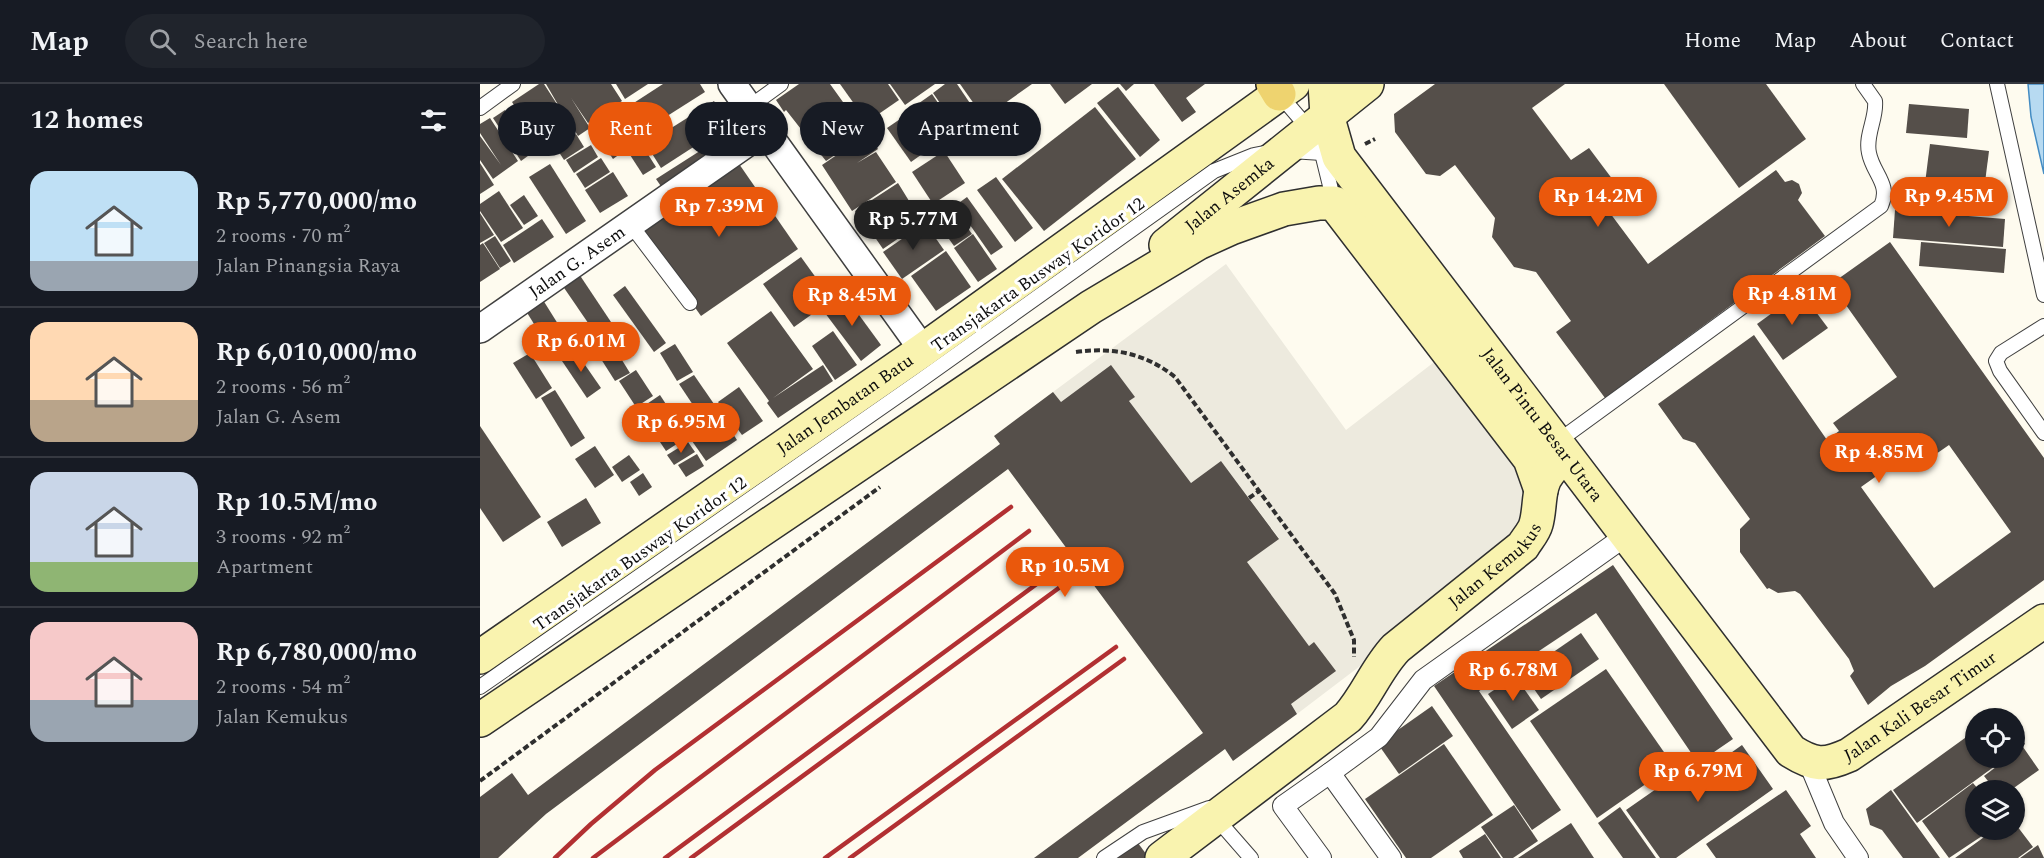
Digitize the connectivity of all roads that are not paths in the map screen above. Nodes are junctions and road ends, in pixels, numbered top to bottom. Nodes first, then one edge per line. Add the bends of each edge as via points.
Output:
1 (513, 84) edge
2 (732, 84) edge
3 (781, 84) edge
4 (1367, 84) edge
5 (1863, 84) edge
6 (1997, 84) edge
7 (1282, 87) edge
8 (744, 102) edge
9 (756, 102) edge
10 (480, 108) edge
11 (1324, 128) edge
12 (1282, 152) junction
13 (729, 156) edge
14 (782, 156) edge
15 (1334, 203) junction
16 (631, 225) junction
17 (2044, 295) edge
18 (690, 303) dead end
19 (1090, 307) junction
20 (2044, 326) edge
21 (480, 329) edge
22 (923, 350) junction
23 (2044, 433) edge
24 (1567, 455) junction
25 (1541, 490) junction
26 (1627, 535) junction
27 (2044, 621) edge
28 (480, 657) edge
29 (480, 687) edge
30 (480, 720) edge
31 (1800, 757) junction
32 (1329, 773) junction
33 (1251, 793) junction
34 (1216, 818) junction
35 (1104, 858) edge
36 (1162, 858) edge
37 (1251, 858) edge
38 (1321, 858) edge
39 (1391, 858) edge
40 (1858, 858) edge

1 - 10 lane
2 - 8 street
3 - 9 lane
4 - 11 main road, Jalan Asemka
5 - 24 lane via 1875,101 1868,142 1869,156 1884,184 1881,206
6 - 17 lane
7 - 11 lane
7 - 22 main road, Jalan Jembatan Batu
11 - 12 main road, Jalan Asemka
11 - 15 lane
11 - 24 main road, Jalan Pintu Besar Utara
12 - 19 main road, Jalan Asemka
12 - 29 lane, Transjakarta Busway Koridor 12 via 1254,154 1214,171
13 - 16 street, Jalan G. Asem
14 - 22 street
15 - 19 main road via 1284,209 1231,228 1198,243
15 - 25 main road, Jalan Kemukus via 1530,459
16 - 18 lane
16 - 21 street, Jalan G. Asem
19 - 30 main road
20 - 23 lane via 2001,353 1996,361
22 - 28 main road, Jalan Jembatan Batu
24 - 25 main road via 1564,464 1545,476
24 - 26 main road, Jalan Pintu Besar Utara
25 - 33 main road, Jalan Kemukus via 1535,526 1523,546 1396,648 1348,717
26 - 31 main road, Jalan Pintu Besar Utara
26 - 32 street via 1423,680 1379,737
27 - 31 main road, Jalan Kali Besar Timur via 1850,755 1830,764
31 - 40 street, Jalan Pintu Besar Utara via 1834,823
32 - 38 street via 1282,806
32 - 39 street
33 - 34 main road, Jalan Kemukus
33 - 35 lane via 1143,832
34 - 36 main road, Jalan Kemukus
34 - 37 lane

